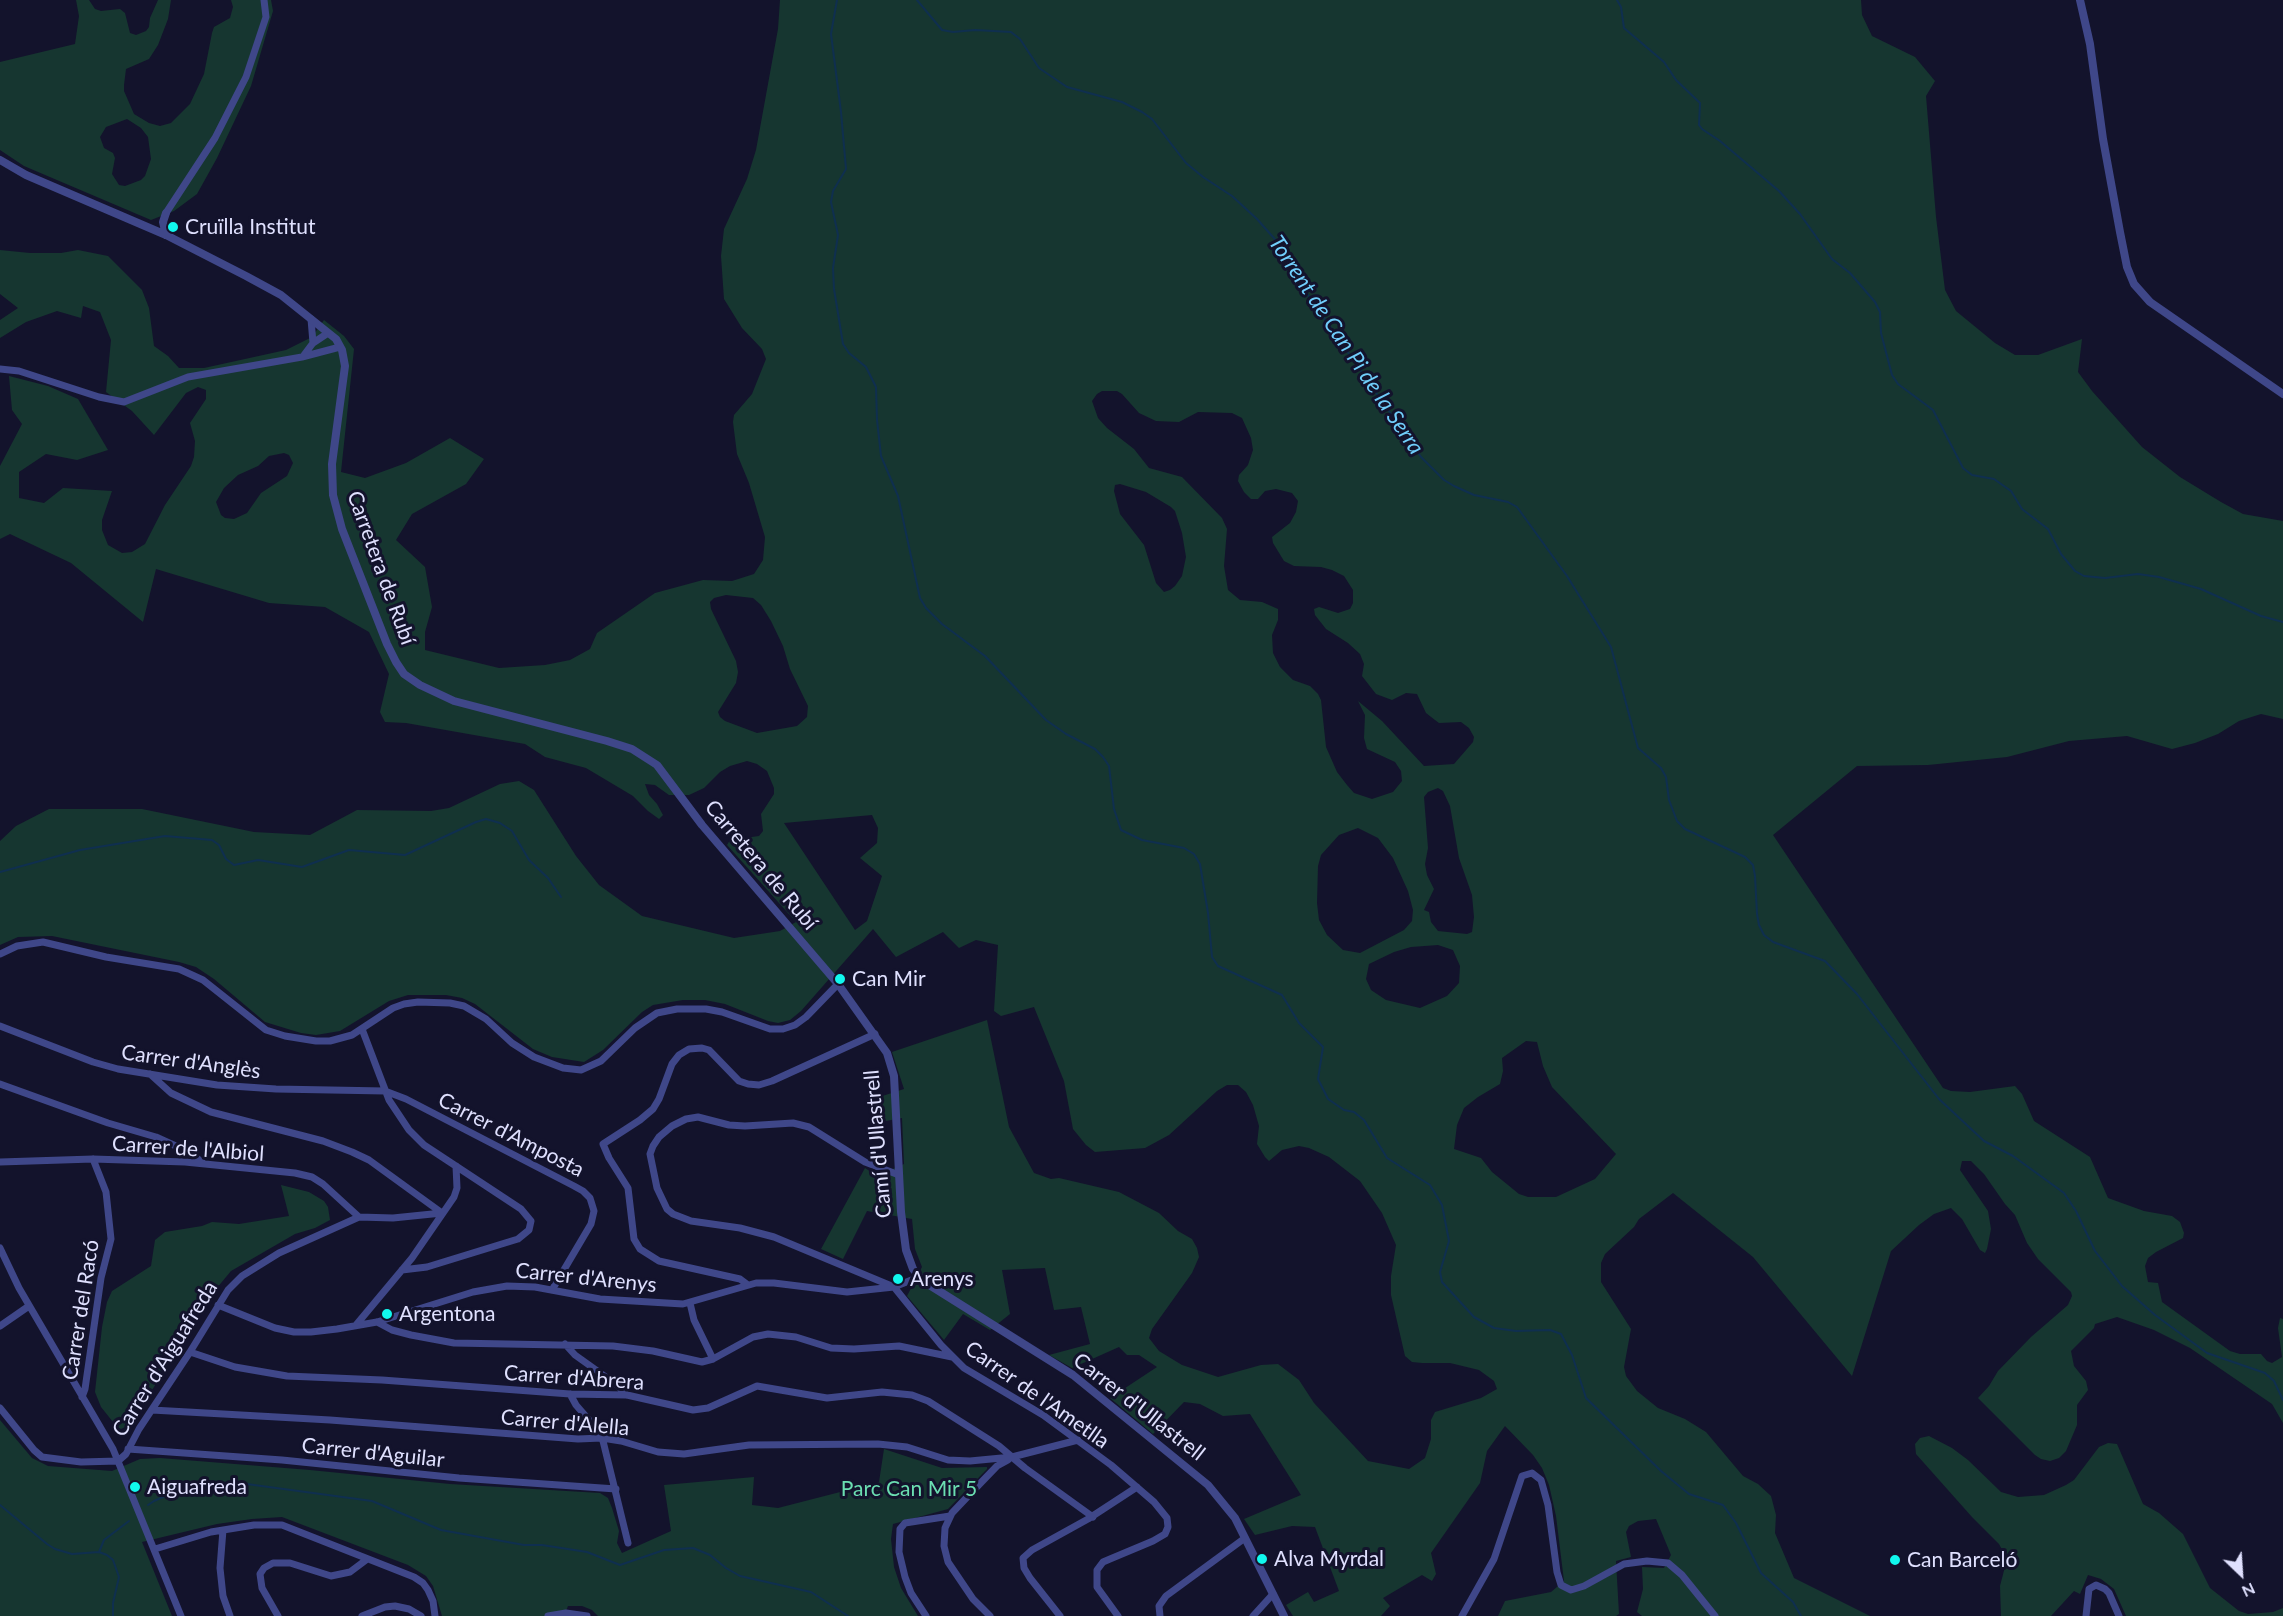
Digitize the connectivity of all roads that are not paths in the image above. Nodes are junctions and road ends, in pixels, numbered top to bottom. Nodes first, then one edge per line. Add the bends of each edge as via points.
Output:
1 (264, 0) edge
2 (2080, 0) edge
3 (0, 160) edge
4 (166, 213) junction
5 (150, 228) junction
6 (166, 235) junction
7 (310, 319) junction
8 (331, 335) junction
9 (316, 341) junction
10 (329, 346) junction
11 (340, 347) junction
12 (318, 353) junction
13 (302, 357) junction
14 (0, 369) edge
15 (2283, 394) edge
16 (0, 954) edge
17 (838, 984) junction
18 (0, 1026) edge
19 (362, 1029) junction
20 (875, 1034) junction
21 (150, 1074) junction
22 (0, 1084) edge
23 (385, 1091) junction
24 (93, 1159) junction
25 (0, 1162) edge
26 (203, 1162) junction
27 (456, 1166) junction
28 (899, 1175) junction
29 (442, 1213) junction
30 (359, 1217) junction
31 (0, 1248) edge
32 (402, 1270) junction
33 (919, 1277) junction
34 (748, 1285) junction
35 (894, 1287) junction
36 (552, 1290) junction
37 (690, 1303) junction
38 (218, 1305) junction
39 (28, 1306) junction
40 (376, 1322) junction
41 (0, 1326) edge
42 (356, 1326) junction
43 (565, 1344) junction
44 (190, 1352) junction
45 (952, 1357) junction
46 (713, 1359) junction
47 (570, 1394) junction
48 (627, 1395) junction
49 (82, 1397) junction
50 (0, 1408) edge
51 (152, 1410) junction
52 (602, 1438) junction
53 (1078, 1440) junction
54 (128, 1449) junction
55 (1012, 1457) junction
56 (118, 1461) junction
57 (1137, 1487) junction
58 (616, 1489) junction
59 (950, 1516) junction
60 (1093, 1517) junction
61 (222, 1530) junction
62 (1245, 1538) junction
63 (628, 1543) dead end
64 (155, 1550) junction
65 (366, 1560) junction
66 (1273, 1594) junction
67 (181, 1616) edge
68 (230, 1616) edge
69 (278, 1616) edge
70 (362, 1616) edge
71 (421, 1616) edge
72 (435, 1616) edge
73 (548, 1616) edge
74 (587, 1616) edge
75 (926, 1616) edge
76 (990, 1616) edge
77 (1059, 1616) edge
78 (1118, 1616) edge
79 (1160, 1616) edge
80 (1253, 1616) edge
81 (1284, 1616) edge
82 (1462, 1616) edge
83 (1715, 1616) edge
84 (2086, 1616) edge
85 (2119, 1616) edge

1 - 4 street via 266,17 246,77 215,138
2 - 15 street via 2120,232 2134,284 2150,302
3 - 5 street, Carretera de Rubí
4 - 5 street
4 - 6 street
5 - 6 street, Carretera de Rubí
6 - 7 street, Carretera de Rubí via 281,295
7 - 8 street, Carretera de Rubí
7 - 9 street
8 - 9 street
8 - 10 street
8 - 11 street, Carretera de Rubí
9 - 10 street
9 - 13 street
10 - 12 street
11 - 12 street
11 - 17 street, Carretera de Rubí via 345,366 332,464 333,495 342,529 387,644 404,674 454,701 607,741 632,749 657,765 702,825
12 - 13 street
13 - 14 street via 188,377 124,402
16 - 19 street via 17,946 43,942 179,969 203,981 266,1030 291,1037 330,1041
17 - 19 street via 806,1017 783,1029 770,1029 706,1009 657,1013 601,1061 580,1070 534,1057 486,1019 450,1003 404,1004
17 - 20 street, Camí d'Ullastrell
18 - 21 street, Carrer d'Anglès via 103,1065
19 - 23 street
20 - 28 street, Camí d'Ullastrell via 887,1053 894,1076
20 - 34 street via 759,1085 739,1081 710,1050 689,1050 672,1064 653,1109 603,1144 628,1188 634,1239 640,1250 666,1264 740,1279
21 - 23 street, Carrer d'Anglès via 241,1088
21 - 29 street via 171,1093 211,1112 334,1144 369,1160
22 - 26 street via 156,1137
23 - 27 street via 409,1130
23 - 36 street, Carrer d'Amposta via 587,1194 593,1207 591,1224
24 - 25 street, Carrer de l'Albiol
24 - 26 street, Carrer de l'Albiol
24 - 49 street, Carrer del Racó via 106,1192 111,1239
26 - 30 street, Carrer de l'Albiol via 312,1177
27 - 29 street via 457,1188
27 - 32 street via 521,1209 530,1220 529,1230 501,1245 427,1267
28 - 33 street, Camí d'Ullastrell via 906,1250
28 - 35 street via 866,1162 809,1126 793,1122 745,1126 686,1119 659,1137 650,1154 657,1188 673,1214 774,1237
29 - 30 street, Carrer d'Aiguafreda
29 - 32 street
30 - 38 street, Carrer d'Aiguafreda via 250,1270 232,1285
31 - 39 street
32 - 42 street
33 - 35 street, Carrer d'Arenys
33 - 62 street, Carrer d'Ullastrell via 1073,1376 1208,1485 1229,1509
34 - 35 street, Carrer d'Arenys via 774,1283 847,1292
34 - 37 street, Carrer d'Arenys
35 - 45 street, Carrer de l'Ametlla
36 - 37 street, Carrer d'Arenys via 615,1300
36 - 40 street, Carrer d'Arenys via 516,1286 484,1289
37 - 46 street
38 - 42 street, Carrer d'Arenys via 262,1324 294,1332
38 - 44 street, Carrer d'Aiguafreda
39 - 41 street
39 - 49 street
40 - 42 street, Carrer d'Arenys
40 - 43 street via 392,1330 454,1343
43 - 46 street via 641,1349 698,1362
43 - 48 street
44 - 47 street, Carrer d'Abrera via 234,1367 280,1375
44 - 51 street, Carrer d'Aiguafreda
45 - 46 street via 899,1346 831,1348 796,1337 768,1334
45 - 53 street, Carrer de l'Ametlla
47 - 48 street, Carrer d'Abrera
47 - 52 street
48 - 55 street, Carrer d'Abrera via 700,1410 757,1386 827,1398 882,1392 912,1395 971,1427
49 - 56 street
50 - 56 street via 42,1457
51 - 52 street, Carrer d'Alella
51 - 54 street, Carrer d'Aiguafreda
52 - 55 street, Carrer d'Alella via 658,1452 684,1454 749,1445 878,1444 948,1460
52 - 58 street
53 - 55 street, Carrer d'Alella
53 - 57 street, Carrer de l'Ametlla
54 - 56 street, Carrer d'Aiguafreda
54 - 58 street, Carrer d'Aguilar
55 - 59 street via 997,1466
55 - 60 street, Carrer d'Abrera
56 - 64 street
57 - 60 street
57 - 78 street, Carrer de l'Ametlla via 1164,1514 1168,1527 1162,1537 1103,1562 1097,1570 1097,1587
58 - 63 street
59 - 75 street via 905,1523 900,1529 904,1577
59 - 76 street via 944,1536 948,1562
60 - 77 street via 1023,1558 1030,1578
61 - 64 street
61 - 65 street via 282,1525
61 - 68 street via 220,1568
62 - 66 street, Carrer d'Ullastrell
62 - 79 street via 1166,1596 1159,1606
64 - 67 street
65 - 69 street via 350,1572 331,1576 290,1563 273,1563 264,1568 260,1574 262,1588
65 - 72 street via 389,1566 423,1583 433,1600
66 - 80 street
66 - 81 street, Carrer d'Ullastrell
70 - 71 street via 395,1606
73 - 74 street via 566,1612
82 - 83 street via 1494,1559 1522,1476 1532,1473 1541,1480 1548,1505 1560,1585 1571,1590 1624,1564 1668,1563
84 - 85 street via 2089,1589 2096,1585 2109,1593

